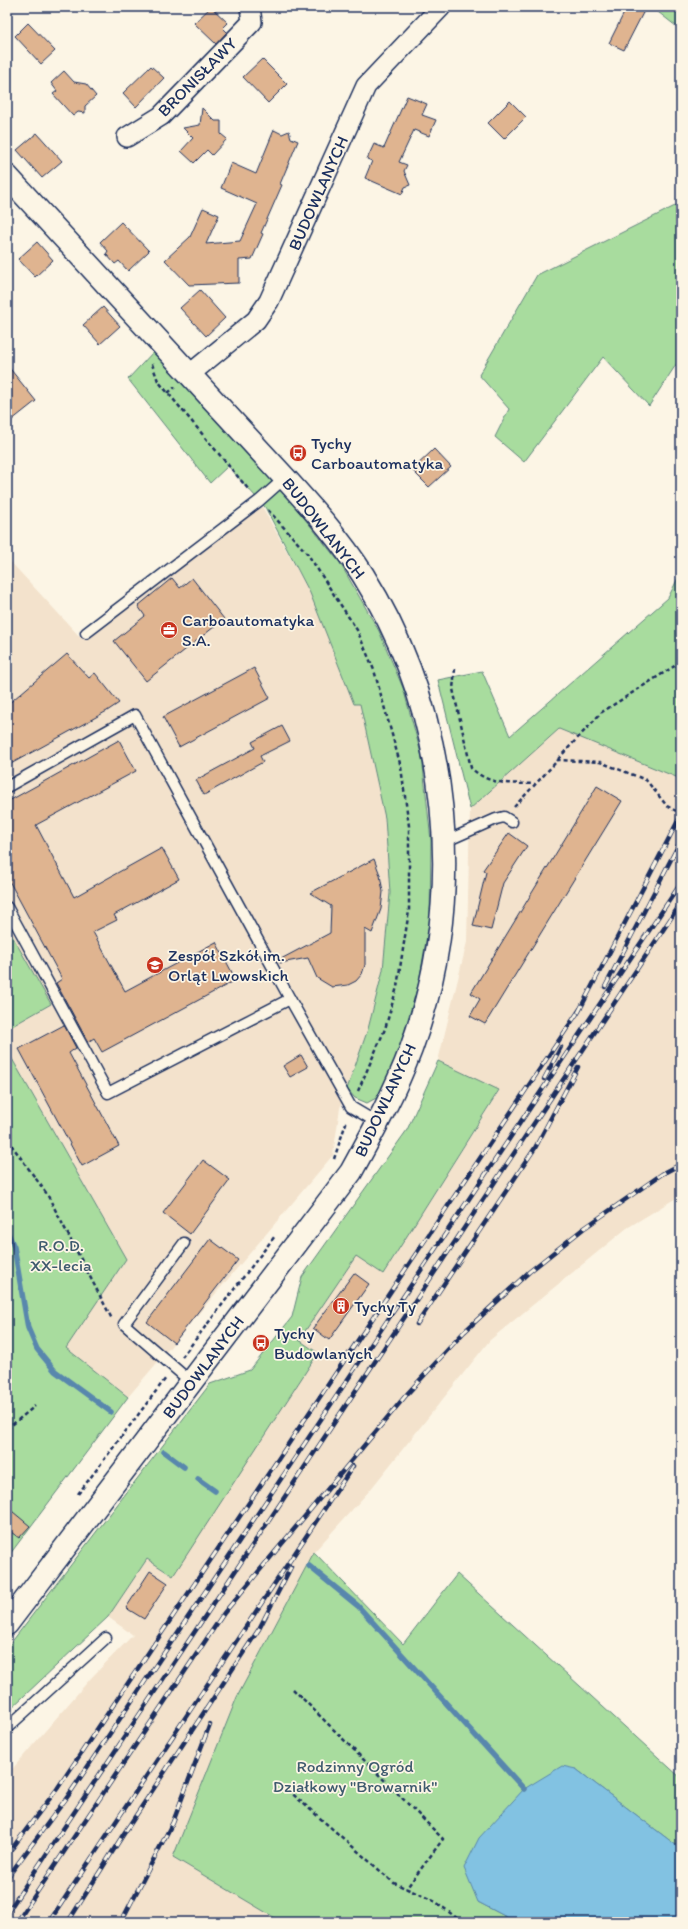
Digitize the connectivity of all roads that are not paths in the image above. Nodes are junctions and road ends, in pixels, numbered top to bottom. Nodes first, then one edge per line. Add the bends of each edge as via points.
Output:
1 (250, 7) edge
2 (441, 7) edge
3 (127, 137) dead end
4 (7, 176) edge
5 (190, 374) junction
6 (285, 478) junction
7 (86, 633) dead end
8 (7, 787) edge
9 (508, 820) road end
10 (444, 842) junction
11 (7, 907) edge
12 (290, 999) junction
13 (378, 1123) junction
14 (184, 1243) dead end
15 (191, 1382) junction
16 (9, 1617) edge
17 (106, 1638) dead end
18 (7, 1728) edge

1 - 3 street, BRONISŁAWY via 252,22 161,116
2 - 5 street, BUDOWLANYCH via 366,86 269,301 256,320
4 - 5 street, BUDOWLANYCH
5 - 6 street, BUDOWLANYCH
6 - 7 lane via 259,501
6 - 10 street, BUDOWLANYCH via 329,528 363,575 395,633 427,722 439,775
8 - 12 lane via 135,715
9 - 10 lane
10 - 13 street, BUDOWLANYCH via 441,935 425,1007 411,1049
11 - 12 lane via 108,1093
12 - 13 lane via 352,1106
13 - 15 street, BUDOWLANYCH via 351,1172
14 - 15 lane via 124,1324
15 - 16 street, BUDOWLANYCH
17 - 18 lane

